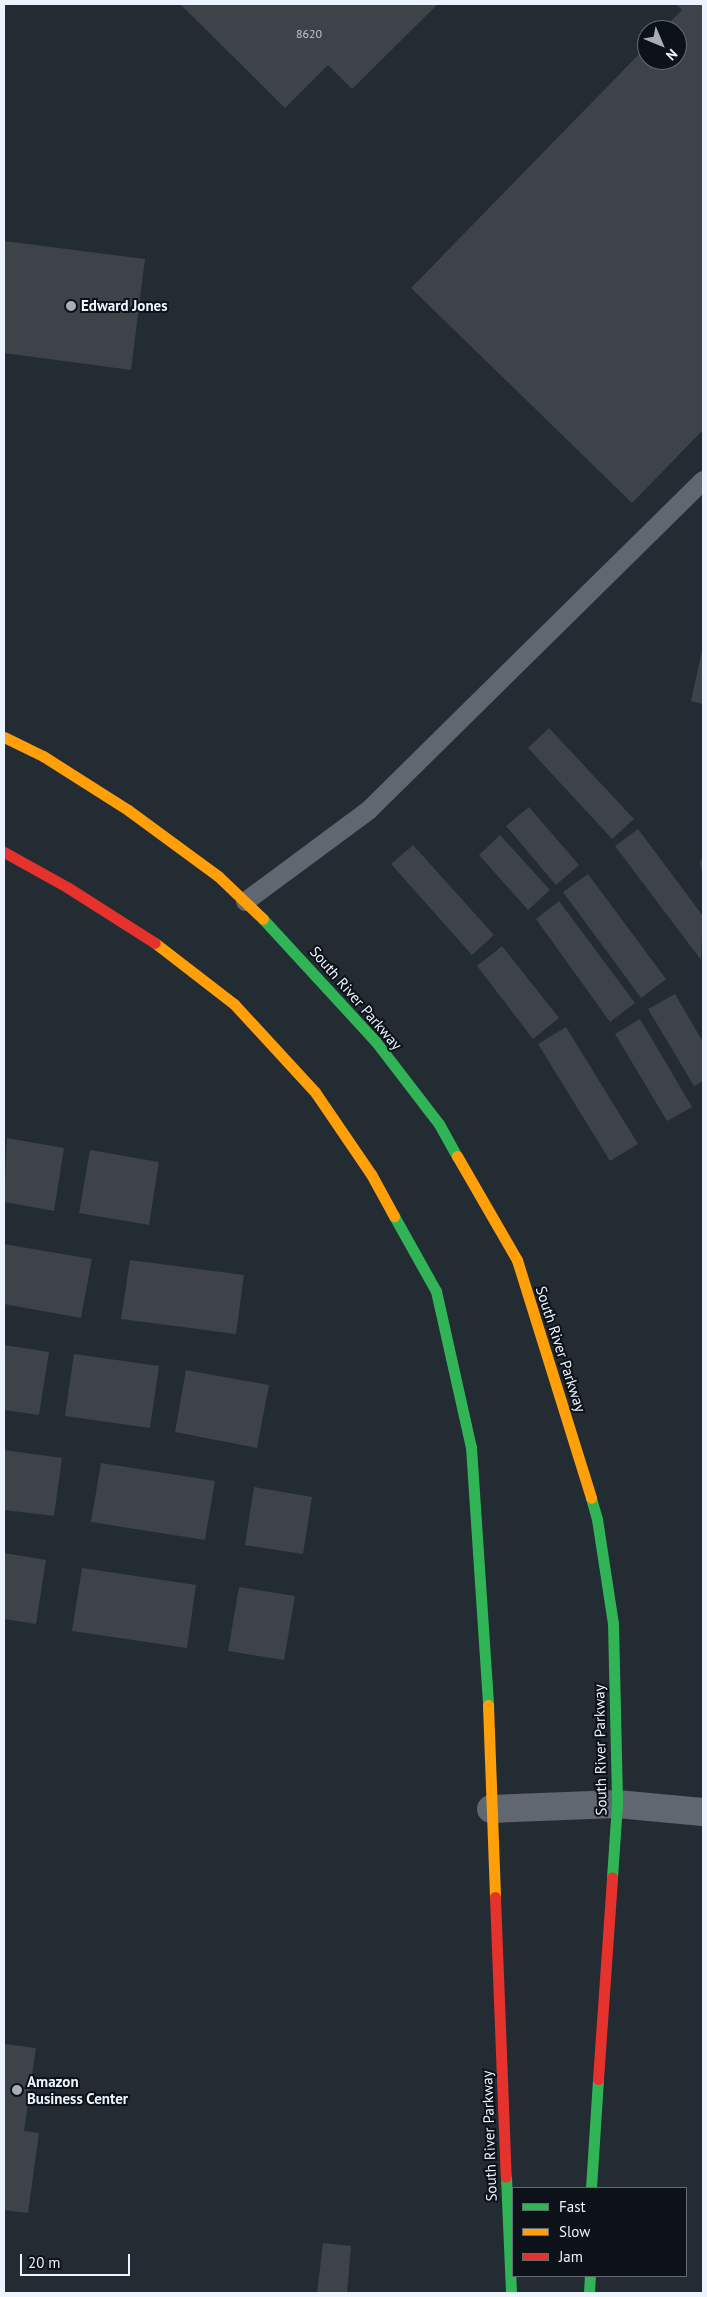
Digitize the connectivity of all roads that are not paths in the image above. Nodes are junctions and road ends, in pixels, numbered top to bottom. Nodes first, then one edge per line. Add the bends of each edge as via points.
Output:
1 (703, 480) edge
2 (4, 737) edge
3 (4, 852) edge
4 (245, 902) junction
5 (617, 1804) junction
6 (491, 1809) junction
7 (703, 1812) edge
8 (591, 2187) edge
9 (590, 2277) edge
10 (511, 2293) edge
11 (590, 2293) edge

1 - 4 lane via 368,810
2 - 4 street, South River Parkway via 43,756 128,810 218,876
3 - 6 street, South River Parkway via 67,887 155,943 234,1004 315,1092 371,1174 436,1291 471,1447 485,1629
4 - 5 street, South River Parkway via 286,941 376,1042 439,1124 517,1260 597,1519 614,1623
5 - 6 street
5 - 7 street
5 - 8 street, South River Parkway
6 - 10 street, South River Parkway
9 - 11 street

